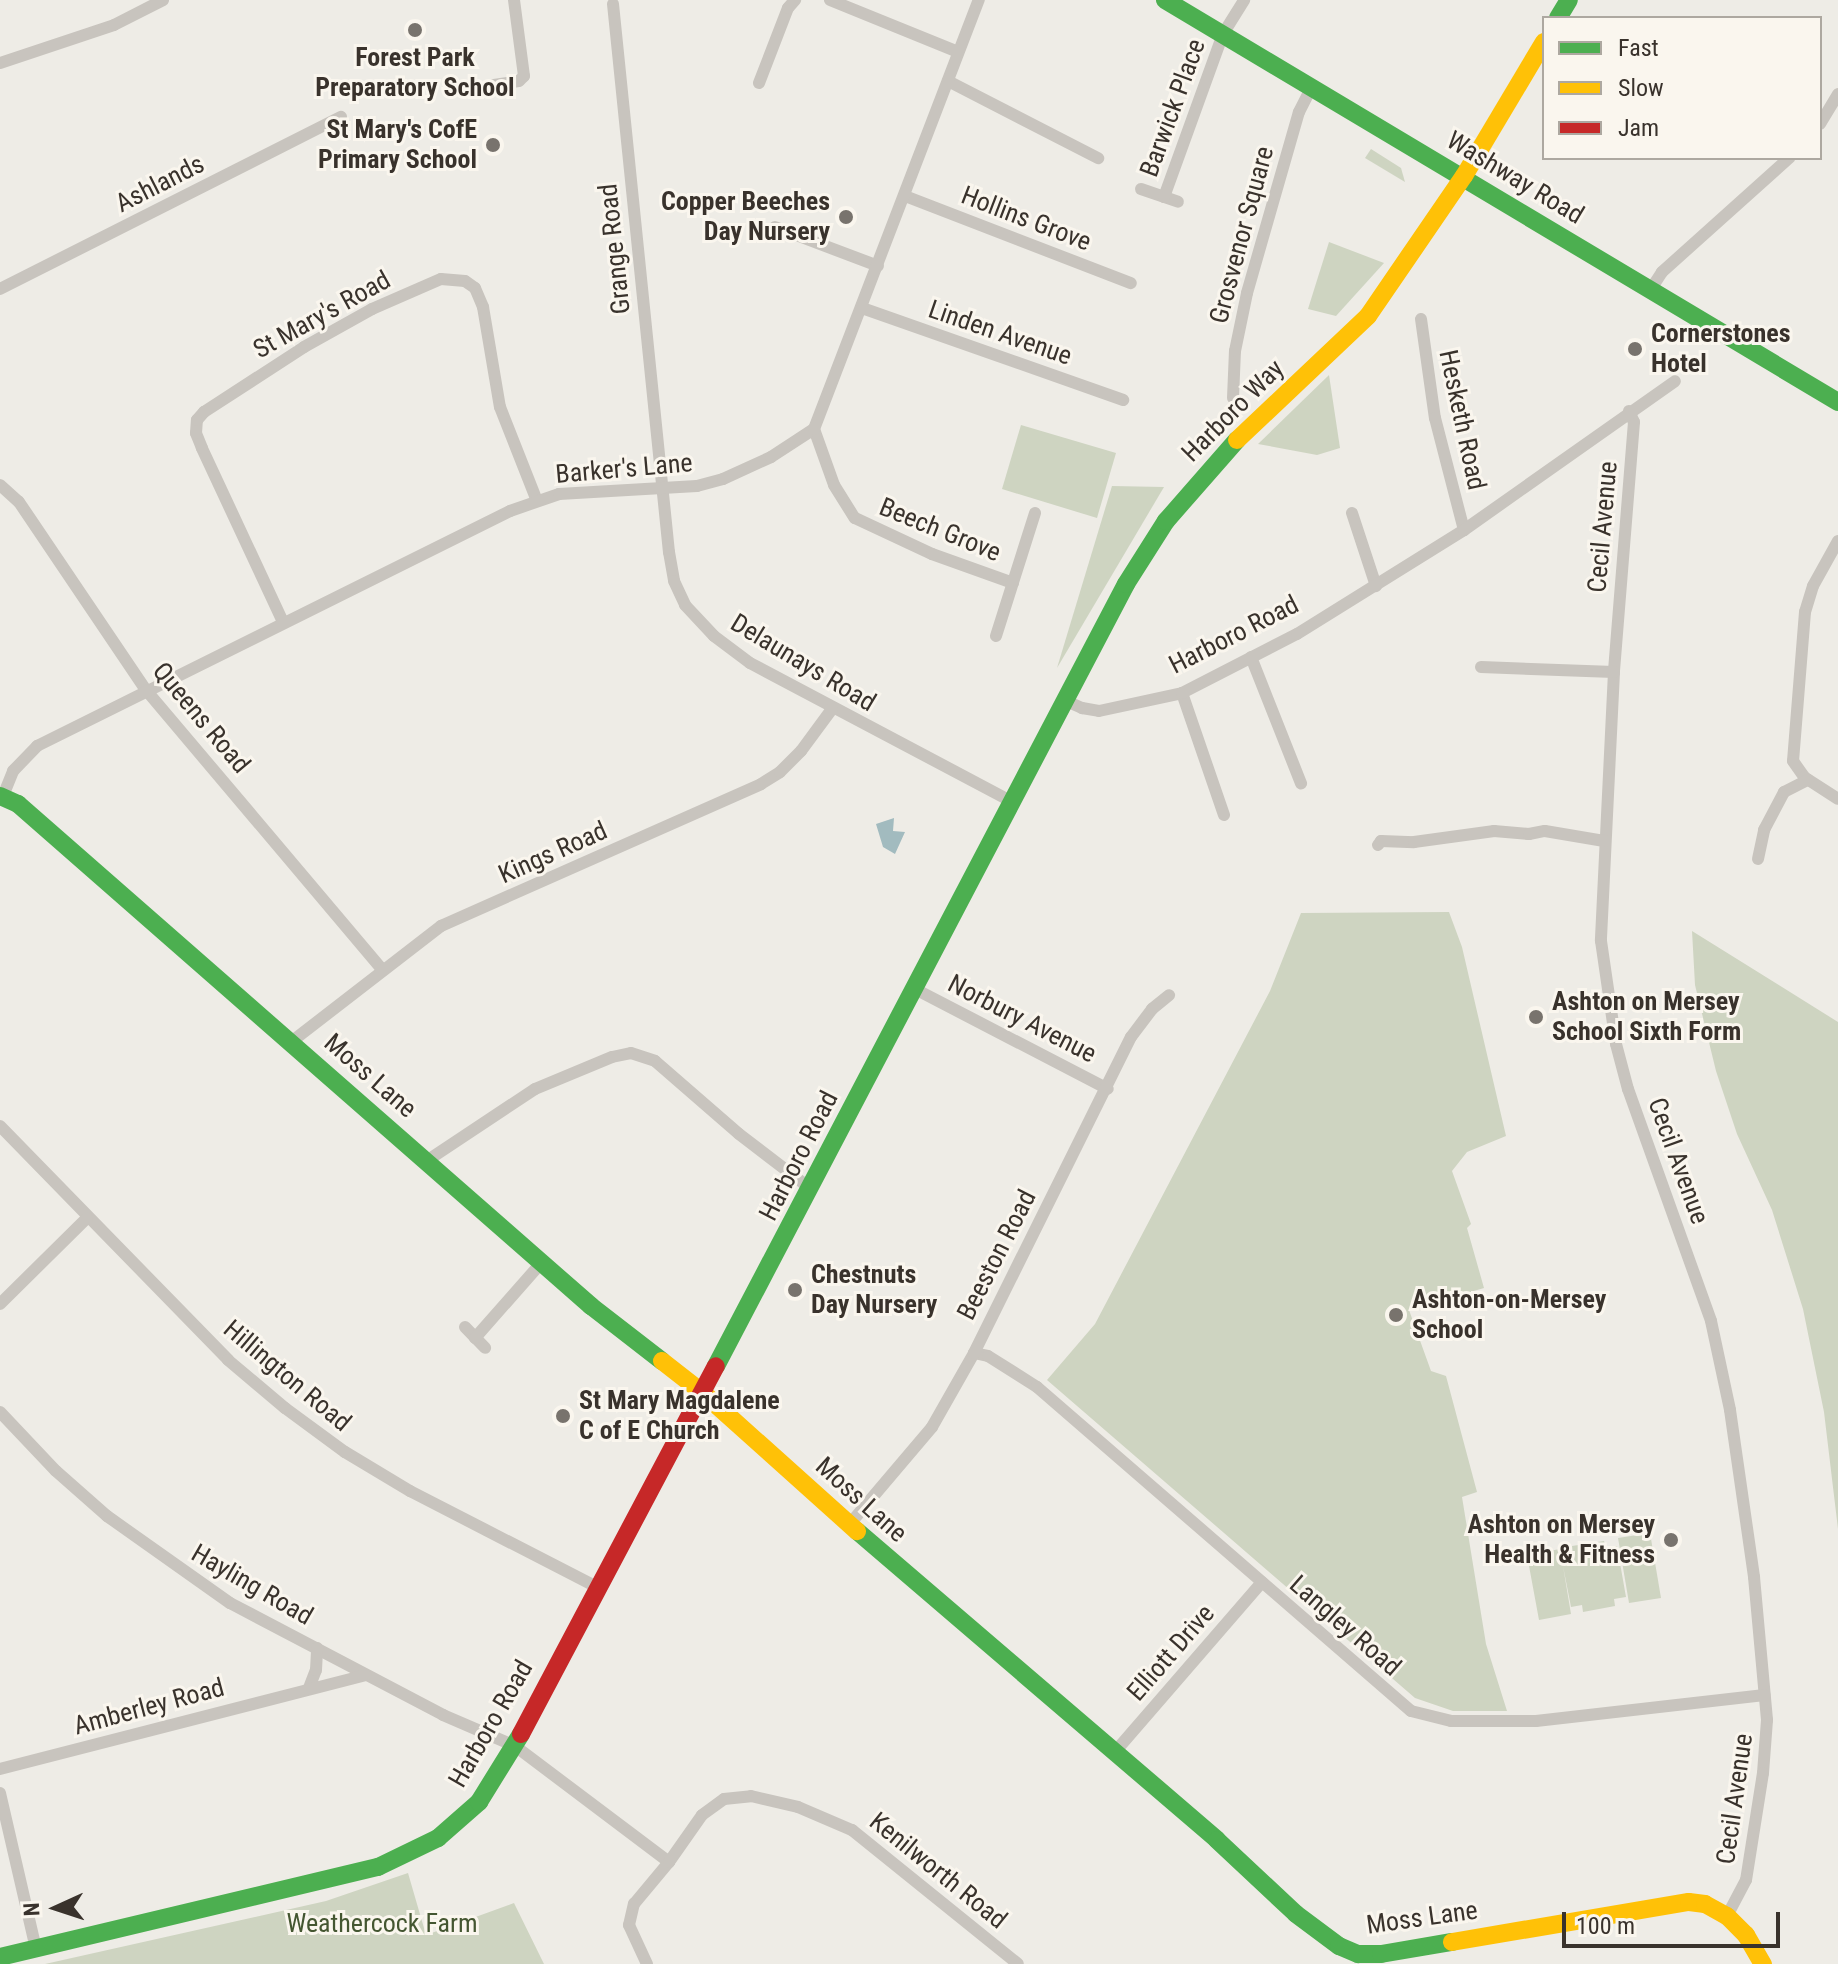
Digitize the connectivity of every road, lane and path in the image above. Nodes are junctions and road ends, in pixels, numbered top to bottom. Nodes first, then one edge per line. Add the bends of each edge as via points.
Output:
1 (163, 0) edge
2 (514, 0) edge
3 (795, 0) edge
4 (830, 0) edge
5 (979, 0) edge
6 (1165, 0) edge
7 (1244, 0) edge
8 (613, 4) dead end
9 (1223, 34) junction
10 (1542, 49) edge
11 (958, 52) junction
12 (0, 63) edge
13 (948, 81) junction
14 (759, 83) dead end
15 (494, 85) dead end
16 (1312, 87) junction
17 (1838, 94) edge
18 (341, 117) dead end
19 (1822, 121) edge
20 (1098, 158) dead end
21 (1787, 160) edge
22 (1464, 176) junction
23 (1141, 189) dead end
24 (905, 196) junction
25 (1164, 197) junction
26 (1178, 202) dead end
27 (775, 227) dead end
28 (878, 266) junction
29 (1131, 283) dead end
30 (0, 289) edge
31 (1651, 289) junction
32 (862, 308) junction
33 (1421, 319) dead end
34 (1675, 381) dead end
35 (1233, 398) dead end
36 (1123, 400) dead end
37 (1838, 402) edge
38 (1629, 411) junction
39 (814, 429) junction
40 (0, 485) edge
41 (664, 489) junction
42 (537, 501) junction
43 (1035, 513) dead end
44 (1352, 513) dead end
45 (1464, 530) junction
46 (1838, 541) edge
47 (1013, 583) junction
48 (1376, 586) junction
49 (283, 622) junction
50 (996, 636) dead end
51 (1251, 657) junction
52 (1481, 667) dead end
53 (1614, 672) junction
54 (146, 690) junction
55 (1182, 693) junction
56 (1064, 700) junction
57 (832, 709) junction
58 (1808, 780) junction
59 (1301, 783) dead end
60 (2, 796) edge
61 (1838, 799) edge
62 (1012, 802) junction
63 (1224, 815) dead end
64 (1387, 827) dead end
65 (1604, 841) junction
66 (1758, 859) dead end
67 (382, 969) junction
68 (915, 989) junction
69 (1169, 995) dead end
70 (291, 1042) junction
71 (1108, 1089) junction
72 (0, 1126) edge
73 (428, 1160) junction
74 (811, 1189) junction
75 (87, 1218) junction
76 (542, 1262) junction
77 (0, 1304) edge
78 (465, 1327) dead end
79 (475, 1338) junction
80 (485, 1348) dead end
81 (974, 1353) junction
82 (703, 1393) junction
83 (0, 1412) edge
84 (849, 1525) junction
85 (1262, 1582) junction
86 (599, 1588) junction
87 (317, 1648) junction
88 (365, 1675) junction
89 (309, 1688) junction
90 (1765, 1695) junction
91 (515, 1746) junction
92 (1114, 1753) junction
93 (0, 1769) edge
94 (0, 1793) edge
95 (669, 1862) junction
96 (1727, 1916) junction
97 (36, 1949) junction
98 (0, 1957) edge
99 (1358, 1959) edge
100 (647, 1964) edge
101 (1018, 1964) edge
102 (1763, 1964) edge

1 - 12 street via 114,25
2 - 15 street via 524,76
3 - 14 street
4 - 11 street
5 - 11 street
6 - 9 main road, Washway Road
7 - 9 street, Barwick Place
8 - 41 street, Grange Road
9 - 16 main road, Washway Road
9 - 25 street, Barwick Place
10 - 22 main road, Harboro Way
11 - 13 street
13 - 20 street
13 - 24 street
16 - 22 main road, Washway Road
16 - 35 street, Grosvenor Square via 1299,112 1247,293 1235,351
17 - 19 street
18 - 30 street, Ashlands
21 - 31 street via 1662,272
22 - 31 main road, Washway Road
22 - 56 main road, Harboro Way via 1368,316 1256,419 1166,521
23 - 25 street, Barwick Place
24 - 28 street
24 - 29 street, Hollins Grove
25 - 26 street, Barwick Place
27 - 28 street
28 - 32 street
31 - 37 main road, Washway Road
32 - 36 street, Linden Avenue
32 - 39 street
33 - 45 street, Hesketh Road via 1435,418
34 - 38 street, Harboro Road
38 - 45 street, Harboro Road
38 - 53 street, Cecil Avenue via 1634,422
39 - 41 street, Barker's Lane via 723,479
39 - 47 street, Beech Grove via 834,485 855,518
40 - 54 street, Queens Road via 19,502
41 - 42 street, Barker's Lane via 589,490
41 - 57 street, Delaunays Road via 674,581 685,605 750,663
42 - 49 street, Barker's Lane
42 - 49 street, St Mary's Road via 500,407 475,288 465,281 441,279 401,296 304,347 197,420 202,448
43 - 47 street, Beech Grove
44 - 48 street
45 - 48 street, Harboro Road
46 - 58 street via 1813,586 1801,640 1793,761
47 - 50 street, Beech Grove
48 - 51 street, Harboro Road
49 - 54 street, Barker's Lane
51 - 55 street, Harboro Road
51 - 59 street
52 - 53 street
53 - 65 street, Cecil Avenue
54 - 60 street, Barker's Lane via 37,746 7,779
54 - 67 street, Queens Road
55 - 56 street, Harboro Road via 1099,711
55 - 63 street
56 - 62 main road, Harboro Road
57 - 62 street, Delaunays Road
57 - 67 street, Kings Road via 801,751 761,784 441,926
58 - 61 street
58 - 66 street via 1784,792 1764,830
60 - 70 main road, Moss Lane via 39,822
62 - 68 main road, Harboro Road
64 - 65 street via 1380,843 1494,831 1545,831
65 - 90 street, Cecil Avenue via 1601,941 1616,1044 1711,1321 1730,1410
67 - 70 street, Kings Road
68 - 71 street, Norbury Avenue
68 - 74 main road, Harboro Road
69 - 71 street, Beeston Road via 1141,1022
70 - 73 main road, Moss Lane
71 - 81 street, Beeston Road
72 - 75 street, Hillington Road
73 - 74 street via 535,1089 631,1053 655,1061
73 - 76 main road, Moss Lane
74 - 82 main road, Harboro Road
75 - 77 street
75 - 86 street, Hillington Road via 228,1360 345,1452
76 - 79 street
76 - 82 main road, Moss Lane
78 - 79 street
79 - 80 street
81 - 84 street, Beeston Road via 932,1427
81 - 85 street, Langley Road via 988,1356 1037,1387
82 - 84 main road, Moss Lane
82 - 86 main road, Harboro Road
83 - 87 street, Hayling Road via 107,1516 230,1603
84 - 92 main road, Moss Lane
85 - 90 street, Langley Road via 1392,1696 1432,1718 1561,1719
85 - 92 street, Elliott Drive
86 - 91 main road, Harboro Road
87 - 88 street, Hayling Road
87 - 89 street
88 - 89 street, Amberley Road
88 - 91 street, Hayling Road
89 - 93 street, Amberley Road
90 - 96 street, Cecil Avenue via 1763,1773 1752,1855
91 - 95 street
91 - 97 main road, Harboro Road via 465,1818 407,1856 331,1880
92 - 99 main road, Moss Lane via 1296,1914
94 - 97 street
95 - 100 street, Kenilworth Road via 629,1915
95 - 101 street, Kenilworth Road via 714,1805 737,1797 770,1798 852,1830
96 - 99 main road, Moss Lane via 1705,1904 1675,1902
96 - 102 main road
97 - 98 main road, Harboro Road

